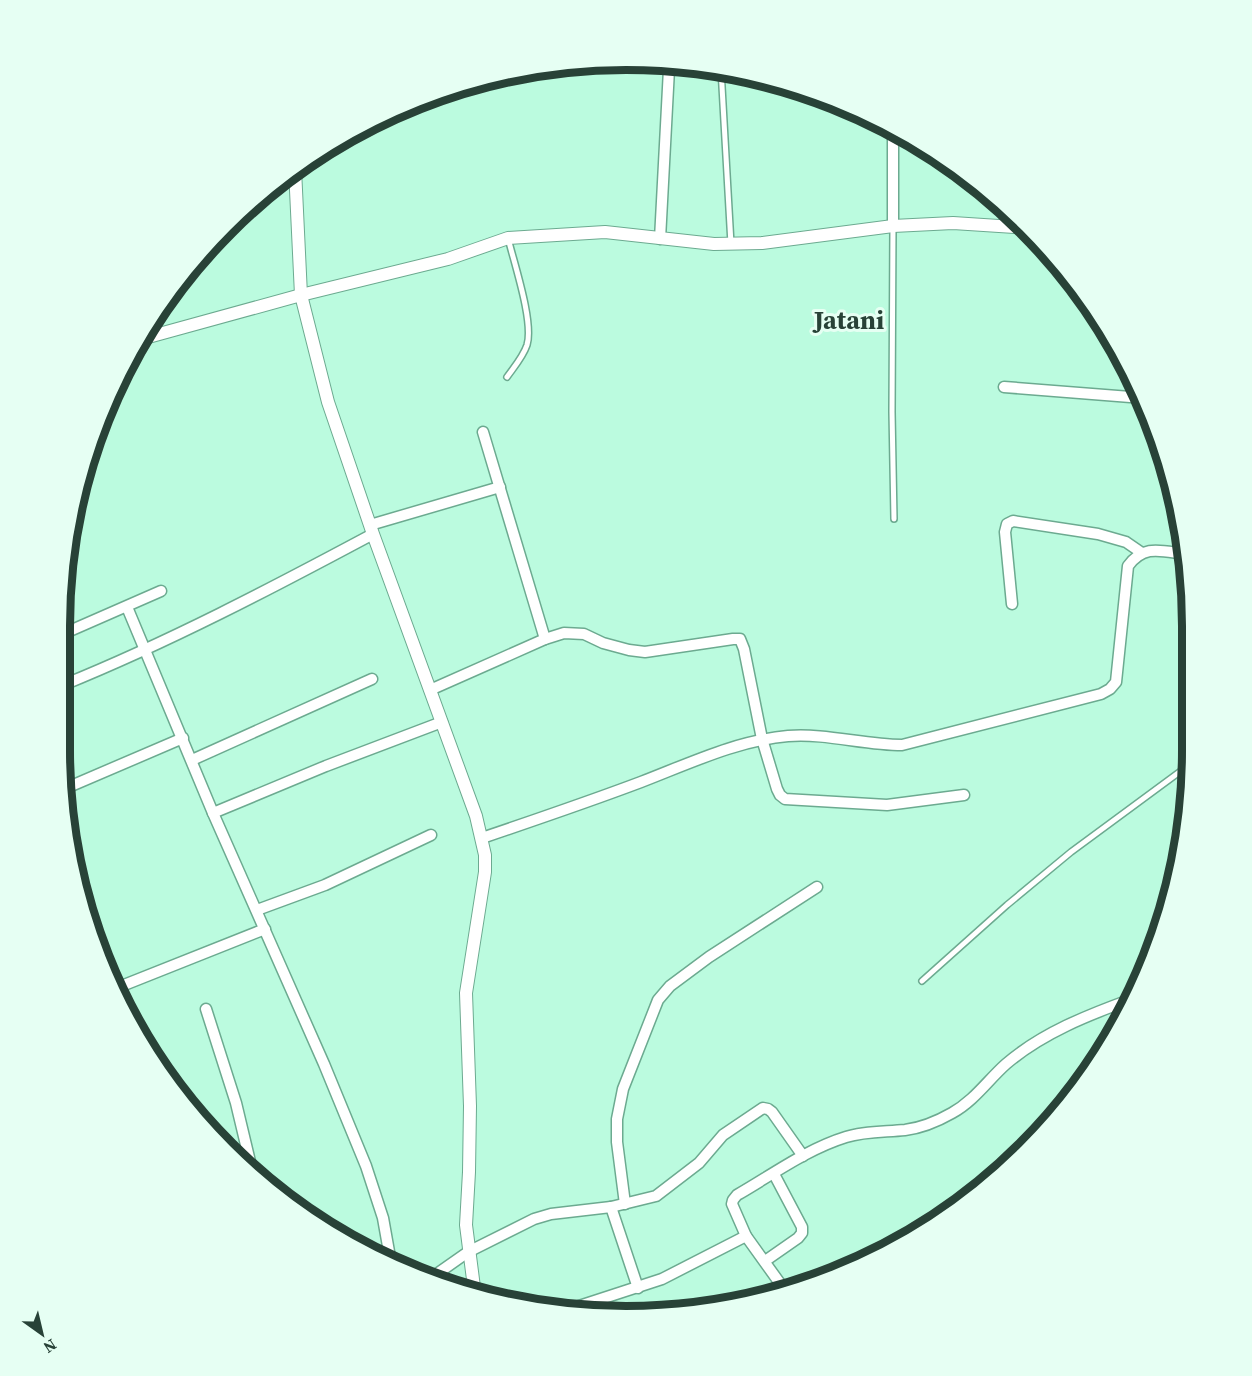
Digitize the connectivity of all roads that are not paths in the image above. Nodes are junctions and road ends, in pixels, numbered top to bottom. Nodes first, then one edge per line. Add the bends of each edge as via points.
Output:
1 (669, 73) edge
2 (722, 79) edge
3 (893, 139) edge
4 (296, 180) edge
5 (893, 226) junction
6 (1012, 227) edge
7 (508, 238) junction
8 (660, 239) junction
9 (731, 244) junction
10 (301, 295) junction
11 (152, 336) edge
12 (507, 377) dead end
13 (1004, 387) dead end
14 (1132, 397) edge
15 (483, 432) dead end
16 (500, 486) junction
17 (894, 519) dead end
18 (372, 529) junction
19 (1142, 553) junction
20 (1177, 553) edge
21 (161, 591) dead end
22 (1012, 604) dead end
23 (127, 607) junction
24 (70, 631) edge
25 (546, 639) junction
26 (144, 650) junction
27 (372, 679) dead end
28 (70, 682) edge
29 (430, 690) junction
30 (442, 722) junction
31 (183, 738) junction
32 (762, 739) junction
33 (192, 760) junction
34 (1181, 771) edge
35 (72, 786) edge
36 (964, 795) dead end
37 (213, 813) junction
38 (431, 835) dead end
39 (482, 838) junction
40 (817, 887) dead end
41 (257, 910) junction
42 (265, 929) junction
43 (921, 981) dead end
44 (123, 985) edge
45 (1120, 1004) edge
46 (206, 1009) dead end
47 (803, 1156) junction
48 (249, 1158) edge
49 (774, 1174) junction
50 (625, 1204) junction
51 (611, 1207) junction
52 (746, 1236) junction
53 (388, 1252) edge
54 (468, 1252) junction
55 (765, 1261) junction
56 (438, 1273) edge
57 (473, 1284) edge
58 (780, 1284) edge
59 (638, 1288) junction
60 (587, 1304) edge

1 - 8 street
2 - 9 lane
3 - 5 street
4 - 10 street
5 - 6 street via 954,223
5 - 9 street
5 - 17 lane
7 - 8 street via 605,232
7 - 10 street via 448,259
7 - 12 lane via 528,334 522,357
8 - 9 street
10 - 11 street
10 - 18 street via 328,402
13 - 14 street
15 - 16 street
16 - 18 street
16 - 25 street
18 - 26 street via 286,581
18 - 29 street
19 - 20 street
19 - 22 street via 1126,542 1106,536 1013,521 1006,524 1005,532
19 - 32 street via 1128,566 1116,682 1101,694 902,745 790,736
21 - 23 street
23 - 24 street
23 - 26 street
25 - 29 street
25 - 32 street via 564,633 584,634 645,652 740,639
26 - 28 street
26 - 31 street
27 - 33 street
29 - 30 street
30 - 37 street
30 - 39 street
31 - 33 street
31 - 35 street
32 - 36 street via 777,789 785,799 887,805
32 - 39 street
33 - 37 street
34 - 43 lane via 1071,852
37 - 41 street
38 - 41 street via 325,885
39 - 54 street via 485,872 466,993 470,1106
40 - 50 street via 709,957 658,1000 623,1089 617,1119 616,1142
41 - 42 street
42 - 44 street
42 - 53 street via 366,1166 383,1218
45 - 47 street via 1042,1038 952,1113 907,1130 847,1137
46 - 48 street
47 - 49 street
47 - 50 street via 772,1112 763,1108 723,1135 699,1163 662,1192
49 - 52 street via 733,1200
49 - 55 street via 802,1233
50 - 51 street
51 - 54 street via 534,1219
51 - 59 street
52 - 55 street
52 - 59 street
54 - 56 street
54 - 57 street
55 - 58 street
59 - 60 street

